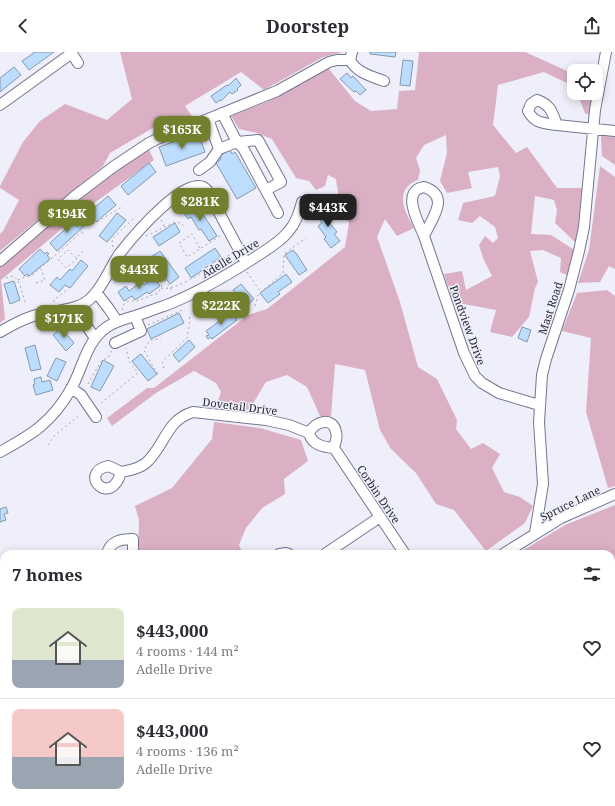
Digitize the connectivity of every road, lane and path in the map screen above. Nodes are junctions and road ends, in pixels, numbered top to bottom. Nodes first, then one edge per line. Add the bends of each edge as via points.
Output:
1 (71, 52) edge
2 (606, 52) edge
3 (351, 56) edge
4 (78, 63) dead end
5 (384, 81) dead end
6 (0, 105) edge
7 (222, 114) junction
8 (208, 119) junction
9 (557, 125) dead end
10 (593, 129) junction
11 (615, 131) edge
12 (238, 142) junction
13 (219, 149) junction
14 (199, 170) dead end
15 (266, 190) junction
16 (302, 202) dead end
17 (123, 206) dead end
18 (278, 213) dead end
19 (160, 217) dead end
20 (133, 219) dead end
21 (165, 227) junction
22 (185, 228) dead end
23 (229, 230) junction
24 (81, 231) junction
25 (85, 236) dead end
26 (424, 236) dead end
27 (144, 237) dead end
28 (306, 238) dead end
29 (64, 248) junction
30 (200, 248) junction
31 (239, 249) junction
32 (67, 251) junction
33 (83, 251) dead end
34 (114, 251) dead end
35 (76, 258) junction
36 (151, 259) dead end
37 (0, 260) edge
38 (118, 266) dead end
39 (246, 267) junction
40 (41, 269) junction
41 (127, 273) dead end
42 (6, 278) dead end
43 (18, 280) junction
44 (159, 280) dead end
45 (36, 283) dead end
46 (68, 288) dead end
47 (161, 288) junction
48 (171, 288) junction
49 (96, 292) junction
50 (260, 292) junction
51 (174, 295) dead end
52 (26, 304) dead end
53 (55, 304) dead end
54 (255, 306) dead end
55 (74, 308) junction
56 (185, 309) dead end
57 (122, 311) dead end
58 (189, 314) dead end
59 (135, 316) junction
60 (117, 321) junction
61 (145, 326) dead end
62 (0, 332) edge
63 (95, 338) junction
64 (161, 339) dead end
65 (118, 342) junction
66 (164, 368) dead end
67 (158, 374) dead end
68 (88, 384) dead end
69 (71, 388) junction
70 (101, 403) dead end
71 (539, 405) junction
72 (80, 415) dead end
73 (96, 417) dead end
74 (309, 432) junction
75 (48, 445) dead end
76 (334, 448) junction
77 (0, 452) edge
78 (121, 472) dead end
79 (615, 494) edge
80 (380, 517) junction
81 (535, 533) junction
82 (109, 550) edge
83 (133, 550) edge
84 (331, 550) edge
85 (402, 550) edge
86 (509, 550) edge

1 - 4 street
1 - 6 street
2 - 10 street, Mast Road
3 - 5 street via 353,65
3 - 7 street via 329,62 277,91
7 - 8 street
7 - 12 street
8 - 13 street
8 - 37 street via 159,138 134,152 75,196
9 - 10 street
10 - 11 street
10 - 71 street, Mast Road via 584,227 569,290 542,374
12 - 13 street
12 - 15 street
12 - 15 street via 258,140 281,182
13 - 14 street via 210,162
15 - 18 street
16 - 39 street, Adelle Drive via 297,218 288,232
17 - 24 path
19 - 21 path
20 - 34 path via 112,239
21 - 22 path via 179,222
21 - 27 path
23 - 30 path
23 - 31 street
23 - 49 street via 204,187 189,187 157,212 130,241
24 - 25 path
24 - 29 path
26 - 71 street, Pondview Drive via 474,376 499,393
28 - 50 path via 284,254 282,273
29 - 32 path
29 - 40 path
30 - 30 path via 187,257 179,243 192,234
31 - 39 street
31 - 48 path via 194,278
32 - 35 path
32 - 35 path via 58,259 66,268
33 - 35 path
36 - 48 path
38 - 41 path
39 - 50 path
39 - 59 street, Adelle Drive via 167,305
40 - 43 path via 32,276
40 - 45 path via 45,280
42 - 43 path via 13,276
43 - 52 path
44 - 47 path
46 - 53 path via 54,300
47 - 48 path
47 - 57 path via 158,293 126,302
48 - 51 path
49 - 55 street via 85,303
49 - 60 street
50 - 54 path
55 - 62 street via 32,316
55 - 63 street
56 - 61 path
58 - 66 path via 187,338 164,360
59 - 60 street, Adelle Drive
59 - 65 street via 141,332
60 - 63 street, Adelle Drive via 107,326
63 - 69 street, Adelle Drive
64 - 67 path via 150,340 144,350
65 - 68 path via 108,358 102,360
65 - 70 path via 138,373
69 - 73 street via 81,395
69 - 77 street, Adelle Drive via 48,421
71 - 81 street, Mast Road via 543,479
72 - 75 path via 55,435
74 - 76 street via 310,438 318,445
74 - 76 street via 317,423 328,422 336,431
74 - 78 street, Dovetail Drive via 266,420 193,412 185,414 172,426 149,460 137,468
76 - 80 street, Corbin Drive
79 - 81 street, Spruce Lane
80 - 84 street
80 - 85 street, Corbin Drive
81 - 86 street
82 - 83 street via 121,539 132,539

